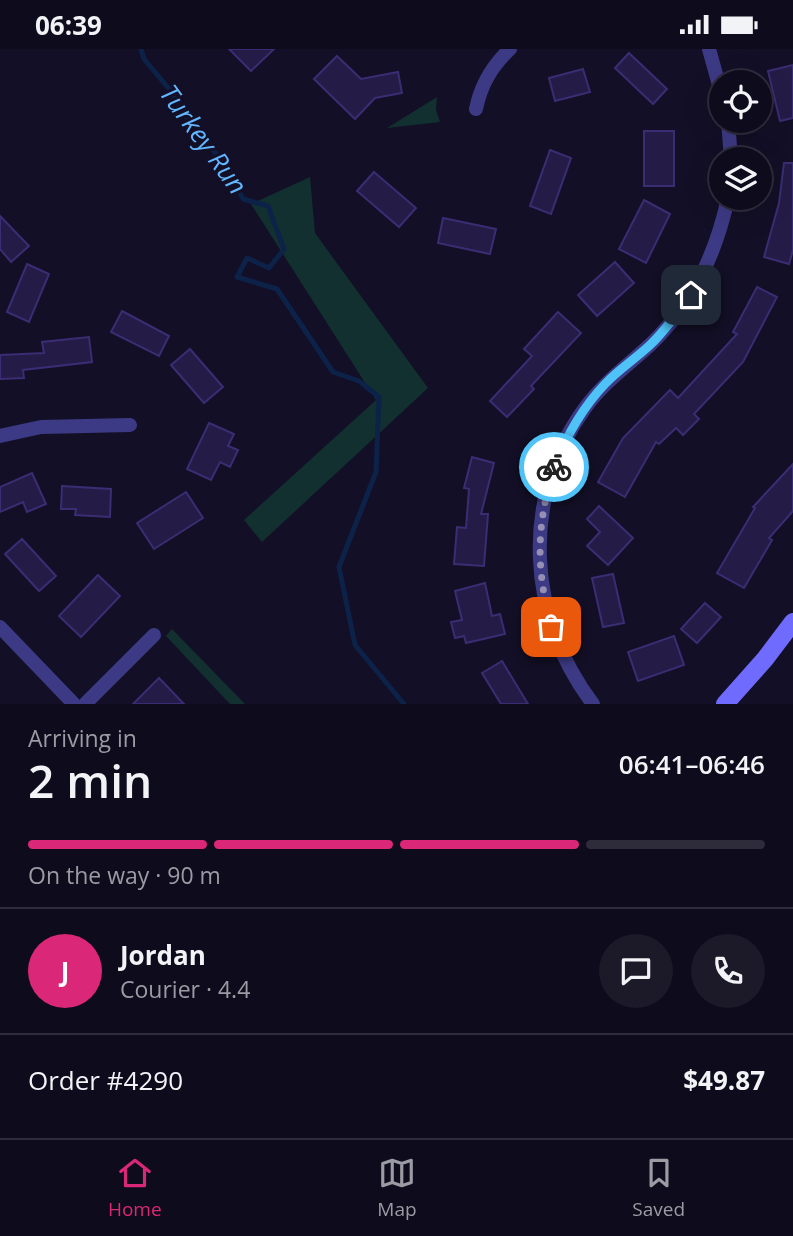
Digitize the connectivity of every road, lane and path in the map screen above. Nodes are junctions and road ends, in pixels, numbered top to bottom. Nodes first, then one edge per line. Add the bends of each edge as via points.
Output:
1 (510, 49) edge
2 (709, 49) edge
3 (715, 70) edge
4 (476, 109) dead end
5 (725, 210) edge
6 (130, 425) dead end
7 (0, 436) edge
8 (793, 622) edge
9 (0, 627) edge
10 (154, 635) dead end
11 (74, 704) edge
12 (85, 704) edge
13 (593, 704) edge
14 (725, 704) edge

1 - 4 street via 484,81
2 - 3 street
5 - 13 street via 709,260 691,295 664,330 585,408 566,439 544,499 539,566 543,595 563,657
6 - 7 street via 41,427
8 - 14 main road
9 - 11 street
10 - 12 street

